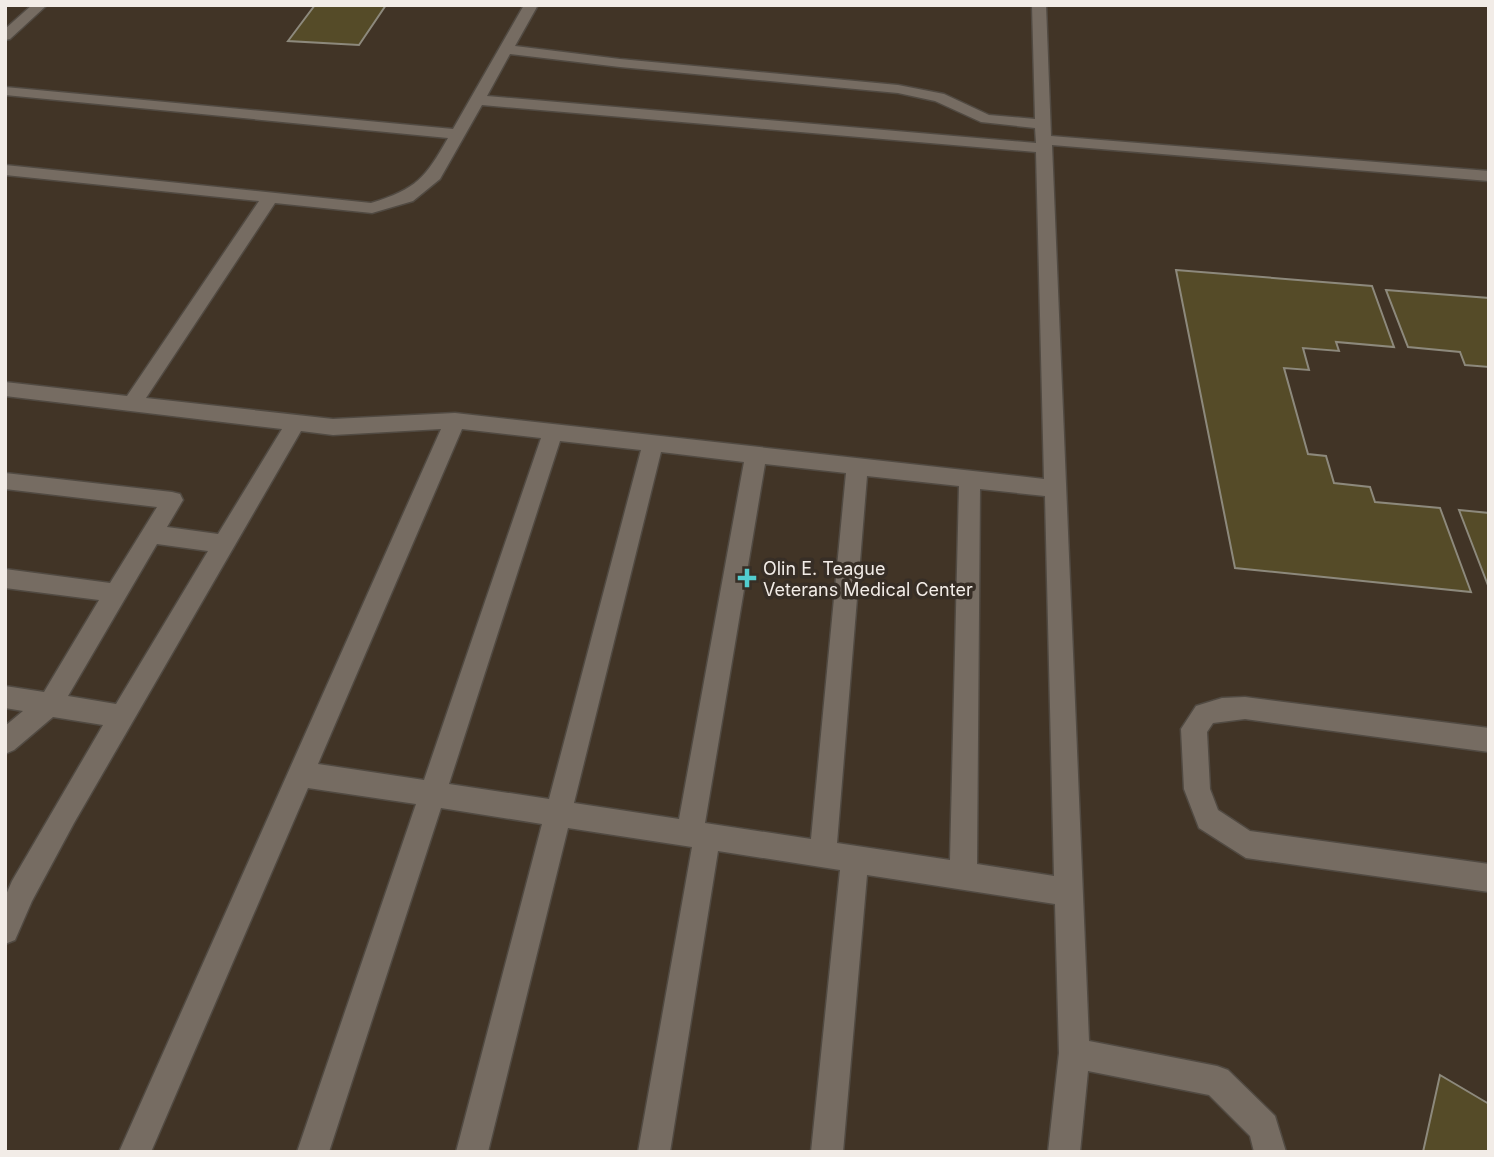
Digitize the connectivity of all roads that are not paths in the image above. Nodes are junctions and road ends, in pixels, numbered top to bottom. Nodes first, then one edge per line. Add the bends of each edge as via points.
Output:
1 (40, 5) edge
2 (531, 5) edge
3 (1039, 5) edge
4 (5, 36) edge
5 (506, 49) junction
6 (5, 92) edge
7 (477, 100) junction
8 (458, 134) junction
9 (1043, 137) junction
10 (5, 170) edge
11 (1489, 176) edge
12 (269, 199) junction
13 (5, 388) edge
14 (132, 404) junction
15 (455, 421) junction
16 (295, 424) junction
17 (553, 432) junction
18 (653, 444) junction
19 (756, 455) junction
20 (857, 466) junction
21 (970, 479) junction
22 (5, 481) edge
23 (1055, 489) junction
24 (151, 534) junction
25 (224, 544) junction
26 (5, 578) edge
27 (116, 593) junction
28 (5, 697) edge
29 (50, 704) junction
30 (122, 716) junction
31 (1489, 740) edge
32 (5, 742) edge
33 (300, 774) junction
34 (432, 794) junction
35 (559, 813) junction
36 (699, 834) junction
37 (823, 854) junction
38 (855, 859) junction
39 (963, 876) junction
40 (1489, 878) edge
41 (1069, 892) junction
42 (5, 930) edge
43 (1074, 1053) junction
44 (135, 1152) edge
45 (313, 1152) edge
46 (472, 1152) edge
47 (654, 1152) edge
48 (827, 1152) edge
49 (1064, 1152) edge
50 (1270, 1152) edge

1 - 4 lane
2 - 5 lane
3 - 9 lane
5 - 7 lane
5 - 9 lane via 898,89 939,97 986,120
6 - 8 lane
7 - 8 lane
7 - 9 lane
8 - 12 lane via 434,176 407,198 372,208
9 - 11 lane
9 - 23 lane
10 - 12 lane
12 - 14 lane
13 - 14 lane
14 - 16 lane
15 - 16 lane via 333,427
15 - 17 lane
15 - 33 lane
16 - 25 lane
17 - 18 lane
17 - 34 lane
18 - 19 lane
18 - 35 lane
19 - 20 lane
19 - 36 lane
20 - 21 lane
20 - 37 lane
21 - 23 lane
21 - 39 lane
22 - 24 lane via 172,500
23 - 41 lane
24 - 25 lane
24 - 27 lane
25 - 30 lane
26 - 27 lane
27 - 29 lane
28 - 29 lane
29 - 30 lane
29 - 32 lane
30 - 42 lane via 28,880
31 - 40 lane via 1245,708 1205,714 1194,729 1197,789 1208,819 1246,844
33 - 34 lane
33 - 44 lane
34 - 35 lane
34 - 45 lane
35 - 36 lane
35 - 46 lane
36 - 37 lane
36 - 47 lane
37 - 38 lane
38 - 39 lane
38 - 48 lane
39 - 41 lane
41 - 43 lane
43 - 49 lane
43 - 50 lane via 1217,1081 1264,1127

